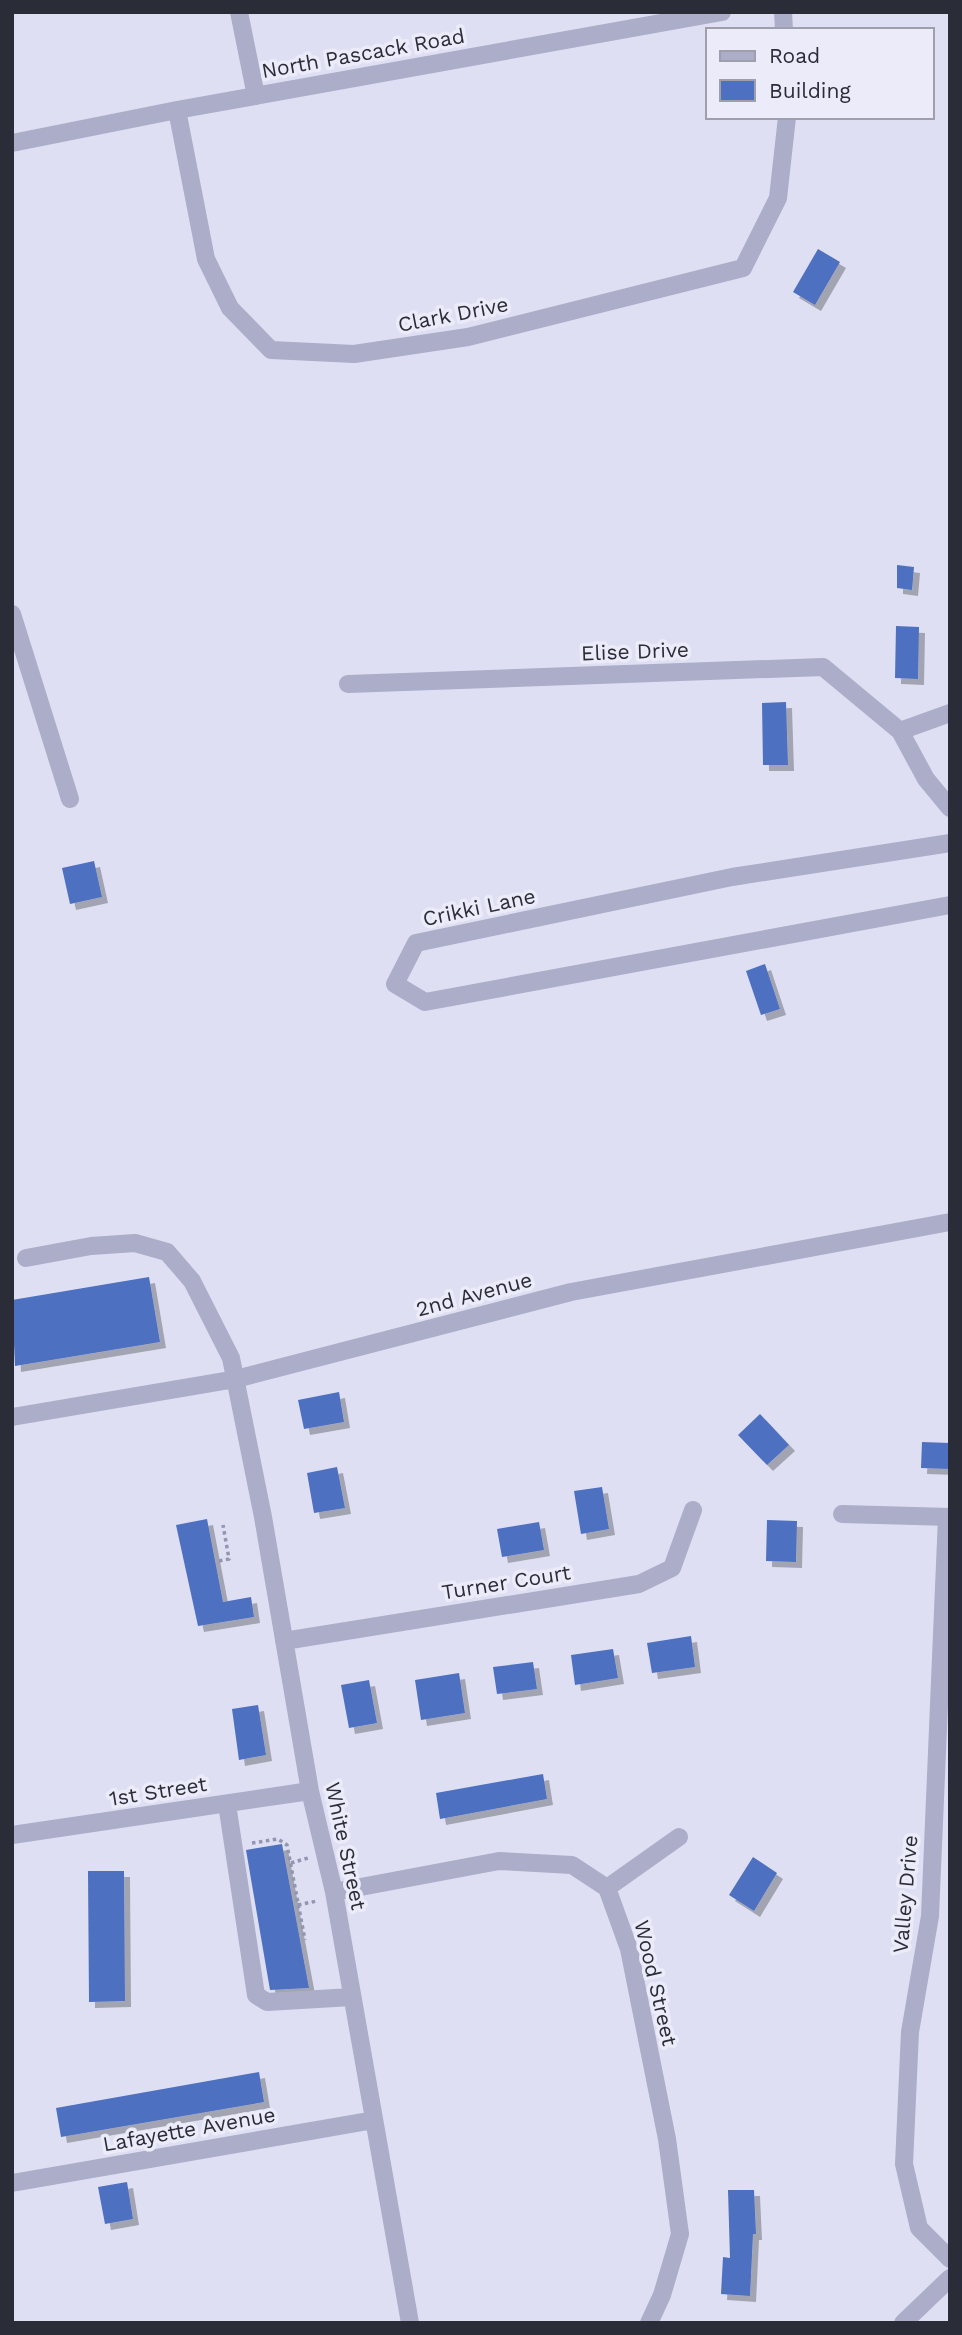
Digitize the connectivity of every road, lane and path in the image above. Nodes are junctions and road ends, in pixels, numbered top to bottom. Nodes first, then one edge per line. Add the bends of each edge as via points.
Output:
1 (239, 12) edge
2 (722, 12) edge
3 (256, 96) junction
4 (177, 110) junction
5 (788, 119) edge
6 (12, 144) edge
7 (12, 614) edge
8 (348, 684) dead end
9 (950, 713) edge
10 (900, 731) junction
11 (70, 799) dead end
12 (950, 808) edge
13 (950, 843) edge
14 (950, 905) edge
15 (950, 1222) edge
16 (26, 1258) dead end
17 (236, 1379) junction
18 (12, 1417) edge
19 (692, 1510) dead end
20 (842, 1514) dead end
21 (948, 1517) edge
22 (223, 1525) dead end
23 (219, 1561) dead end
24 (284, 1641) junction
25 (310, 1791) junction
26 (227, 1804) junction
27 (12, 1835) edge
28 (679, 1837) dead end
29 (233, 1846) junction
30 (309, 1858) dead end
31 (291, 1864) junction
32 (607, 1888) junction
33 (334, 1892) junction
34 (317, 1901) dead end
35 (298, 1905) junction
36 (305, 1940) dead end
37 (352, 1997) junction
38 (374, 2120) junction
39 (12, 2183) edge
40 (950, 2259) edge
41 (950, 2278) edge
42 (410, 2323) edge
43 (649, 2323) edge
44 (903, 2323) edge

1 - 3 street
2 - 3 street, North Pascack Road
3 - 4 street, North Pascack Road
4 - 5 street, Clark Drive via 206,259 230,308 271,351 354,354 468,337 743,268 778,198
4 - 6 street, North Pascack Road
7 - 11 street
8 - 10 street, Elise Drive via 823,667
9 - 10 street
10 - 12 street, Elise Drive via 926,779
13 - 14 street, Crikki Lane via 732,877 416,943 395,984 425,1002
15 - 17 street, 2nd Avenue via 571,1292
16 - 17 street, White Street via 135,1243 167,1252 192,1282 231,1358
17 - 18 street, 2nd Avenue
17 - 24 street, White Street
19 - 24 street, Turner Court via 672,1568 639,1584
20 - 21 street
21 - 40 street, Valley Drive via 930,1916 910,2032 904,2164 919,2228
22 - 23 path via 229,1559
24 - 25 street, White Street
25 - 26 street, 1st Street
25 - 33 street, White Street
26 - 27 street, 1st Street
26 - 29 street
28 - 32 street
29 - 31 path via 278,1839 287,1845
29 - 37 street via 260,2001
30 - 31 path
31 - 35 path
32 - 33 street via 572,1865 499,1861
32 - 43 street, Wood Street via 629,1949 667,2140 680,2234
33 - 37 street, White Street
34 - 35 path
35 - 36 path
37 - 38 street, White Street
38 - 39 street, Lafayette Avenue
38 - 42 street, White Street
41 - 44 street

